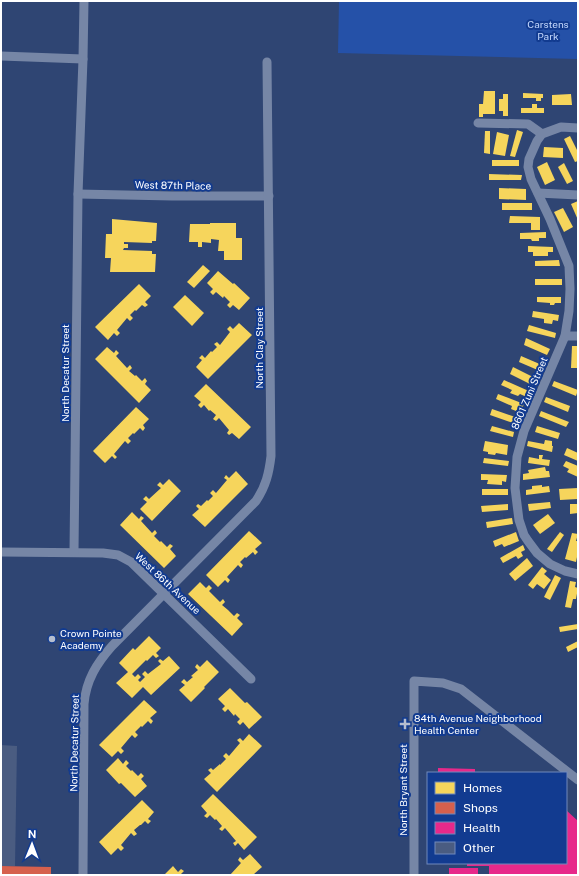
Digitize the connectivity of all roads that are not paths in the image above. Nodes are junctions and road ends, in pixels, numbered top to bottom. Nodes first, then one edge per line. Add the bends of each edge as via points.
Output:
1 (84, 1) edge
2 (1, 56) edge
3 (83, 59) junction
4 (267, 62) dead end
5 (478, 123) dead end
6 (578, 128) edge
7 (542, 134) junction
8 (538, 193) junction
9 (78, 194) junction
10 (578, 195) edge
11 (269, 196) junction
12 (573, 266) edge
13 (565, 336) junction
14 (578, 336) edge
15 (1, 552) edge
16 (74, 552) junction
17 (578, 574) edge
18 (165, 594) junction
19 (251, 679) dead end
20 (578, 780) edge
21 (83, 875) edge
22 (414, 875) edge

1 - 3 street, North Decatur Street
2 - 3 street
3 - 9 street, North Decatur Street
4 - 11 street, North Clay Street
5 - 7 street via 528,124
6 - 7 street via 561,127
7 - 8 street, 8601 Zuni Street via 530,154 528,167
8 - 10 street
8 - 12 street, 8601 Zuni Street
9 - 11 street, West 87th Place
9 - 16 street, North Decatur Street
11 - 18 street, North Clay Street via 269,473 265,487 256,501
12 - 13 street, 8601 Zuni Street
13 - 14 street
13 - 17 street, 8601 Zuni Street via 524,431 517,457 515,488 519,520 528,541 550,564
15 - 16 street, West 86th Avenue
16 - 18 street, West 86th Avenue via 114,554 127,559
18 - 19 street, West 86th Avenue
18 - 21 street, North Decatur Street via 103,656 92,672 88,684 84,704
20 - 22 street, North Bryant Street via 460,689 443,682 414,681

